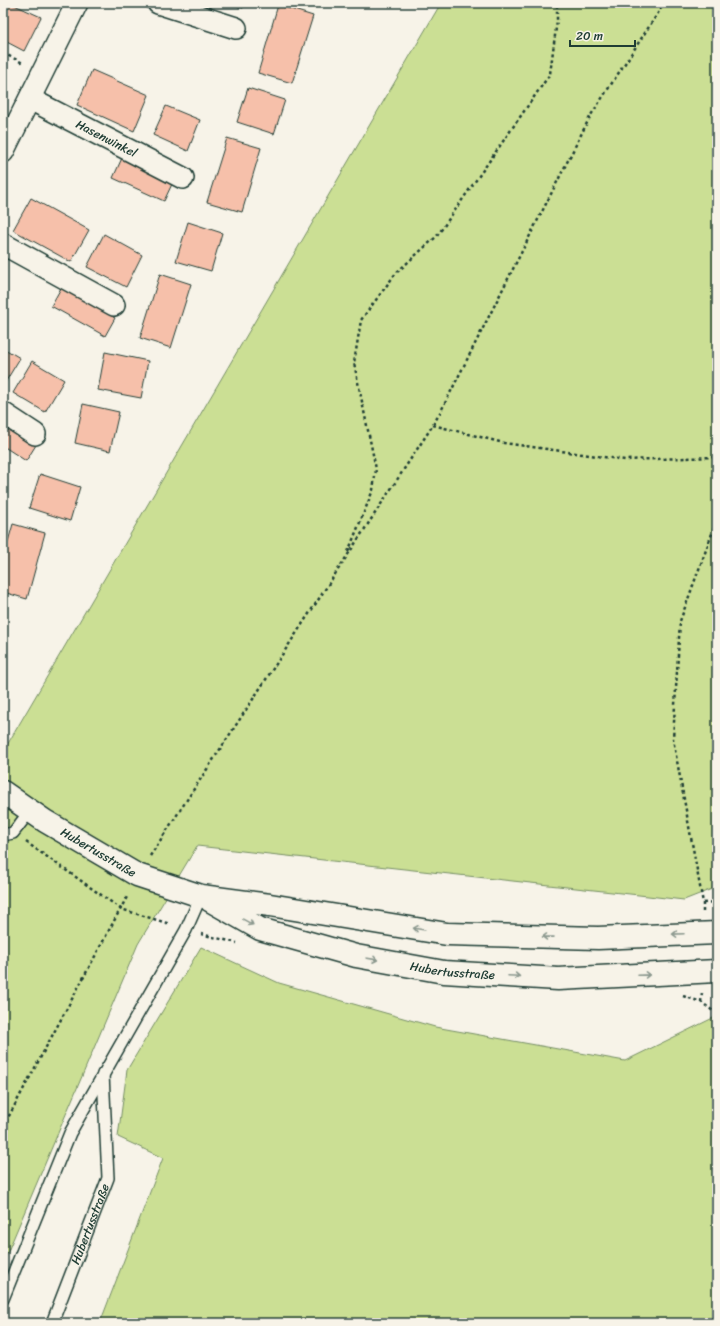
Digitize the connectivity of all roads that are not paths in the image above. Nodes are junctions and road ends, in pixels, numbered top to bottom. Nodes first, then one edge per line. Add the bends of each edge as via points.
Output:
1 (77, 3) edge
2 (158, 3) edge
3 (236, 28) dead end
4 (30, 99) junction
5 (3, 152) edge
6 (183, 178) dead end
7 (3, 244) edge
8 (114, 305) dead end
9 (3, 413) edge
10 (35, 434) dead end
11 (3, 792) edge
12 (30, 810) junction
13 (3, 835) edge
14 (201, 896) junction
15 (717, 933) edge
16 (717, 971) edge
17 (103, 1074) junction
18 (3, 1299) edge
19 (52, 1323) edge

1 - 4 street
2 - 3 street
4 - 5 street
4 - 6 street, Hasenwinkel
7 - 8 street
9 - 10 street
11 - 12 street, Hubertusstraße
12 - 13 lane via 13,833
12 - 14 street, Hubertusstraße via 137,875
15 -> 14 street, Hubertusstraße via 598,938 447,934
14 -> 16 street, Hubertusstraße via 260,928 356,956 444,972 558,979
14 - 17 lane via 186,930
17 - 18 lane via 70,1133
17 - 19 lane, Hubertusstraße via 108,1178

